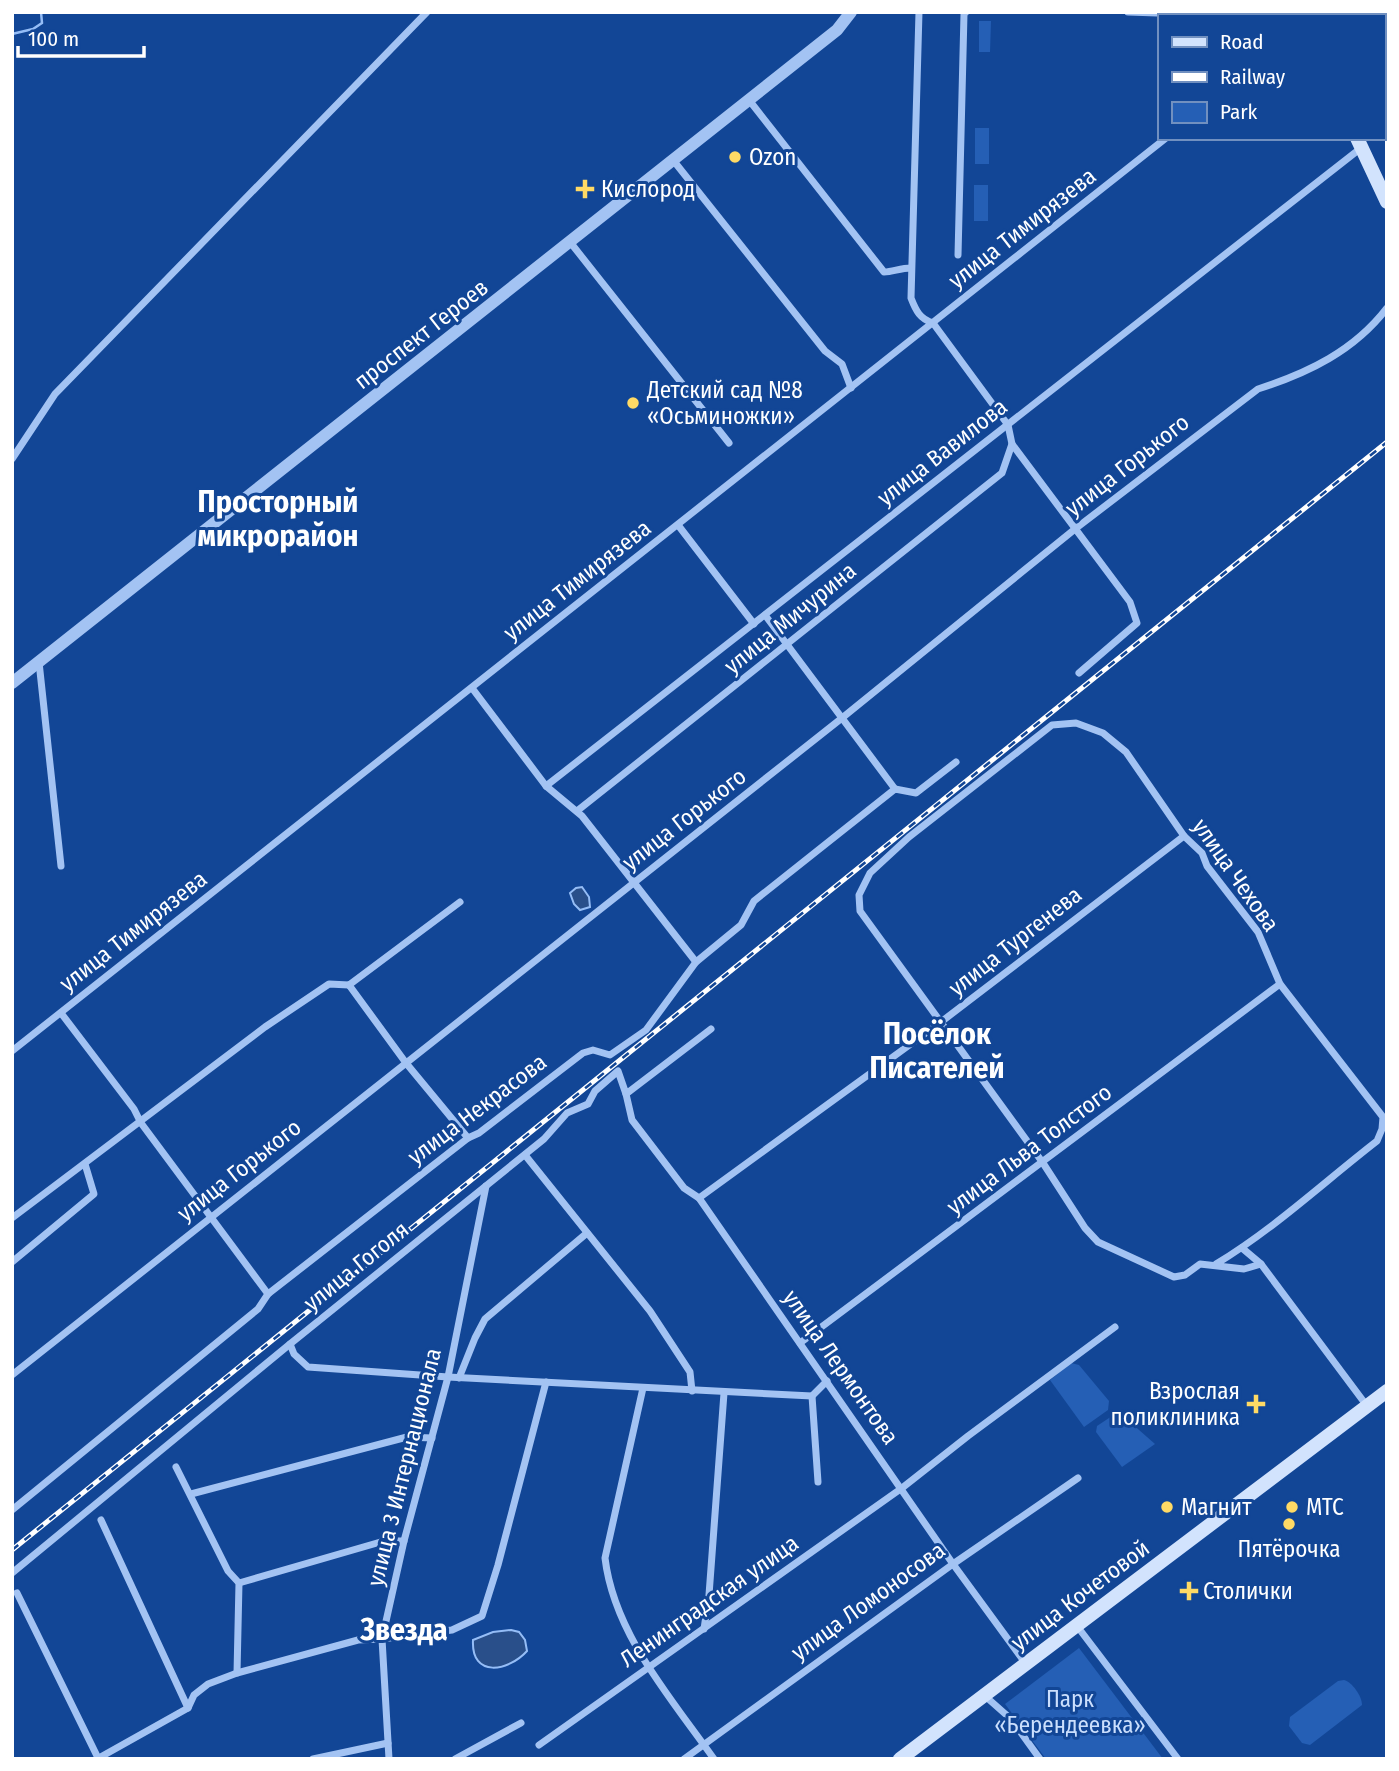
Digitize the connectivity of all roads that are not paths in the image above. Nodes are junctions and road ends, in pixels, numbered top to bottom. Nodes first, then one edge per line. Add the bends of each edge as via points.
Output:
1 (427, 12) edge
2 (850, 12) edge
3 (919, 12) edge
4 (966, 12) edge
5 (1128, 12) edge
6 (1187, 14) edge
7 (749, 100) junction
8 (1163, 140) edge
9 (1360, 143) edge
10 (673, 160) junction
11 (1387, 202) edge
12 (570, 242) junction
13 (958, 255) dead end
14 (911, 268) junction
15 (1387, 308) edge
16 (933, 323) junction
17 (851, 388) junction
18 (1008, 425) junction
19 (729, 443) dead end
20 (1012, 444) junction
21 (12, 459) edge
22 (678, 525) junction
23 (1075, 529) junction
24 (765, 615) junction
25 (754, 624) junction
26 (788, 646) junction
27 (39, 662) junction
28 (1079, 673) dead end
29 (12, 683) edge
30 (472, 688) junction
31 (842, 718) junction
32 (956, 762) dead end
33 (546, 786) junction
34 (895, 789) junction
35 (577, 811) junction
36 (1184, 836) junction
37 (61, 866) dead end
38 (635, 882) junction
39 (460, 902) dead end
40 (695, 962) junction
41 (1280, 984) junction
42 (349, 985) junction
43 (61, 1013) junction
44 (941, 1022) junction
45 (711, 1030) dead end
46 (12, 1051) edge
47 (407, 1063) junction
48 (626, 1094) junction
49 (141, 1123) junction
50 (468, 1138) junction
51 (525, 1154) junction
52 (1043, 1163) junction
53 (85, 1164) junction
54 (486, 1186) junction
55 (699, 1198) junction
56 (211, 1217) junction
57 (12, 1218) edge
58 (587, 1233) junction
59 (1242, 1248) junction
60 (12, 1262) edge
61 (1216, 1264) junction
62 (1261, 1264) junction
63 (268, 1294) junction
64 (1115, 1326) dead end
65 (800, 1343) junction
66 (290, 1344) junction
67 (12, 1375) edge
68 (448, 1377) junction
69 (459, 1378) junction
70 (827, 1381) junction
71 (546, 1382) junction
72 (643, 1388) junction
73 (692, 1391) junction
74 (1387, 1391) edge
75 (724, 1393) junction
76 (811, 1396) junction
77 (1367, 1406) junction
78 (432, 1438) junction
79 (176, 1467) dead end
80 (1078, 1478) dead end
81 (818, 1482) dead end
82 (902, 1488) junction
83 (191, 1494) junction
84 (12, 1510) edge
85 (101, 1520) dead end
86 (404, 1541) junction
87 (953, 1563) junction
88 (12, 1573) edge
89 (239, 1583) junction
90 (18, 1593) dead end
91 (1077, 1626) junction
92 (704, 1629) junction
93 (382, 1639) junction
94 (1026, 1664) junction
95 (650, 1667) junction
96 (237, 1673) junction
97 (985, 1696) junction
98 (188, 1708) junction
99 (521, 1723) dead end
100 (388, 1743) junction
101 (704, 1744) junction
102 (539, 1745) dead end
103 (97, 1759) edge
104 (313, 1759) edge
105 (389, 1759) edge
106 (455, 1759) edge
107 (684, 1759) edge
108 (713, 1759) edge
109 (900, 1759) edge
110 (1040, 1759) edge
111 (1178, 1759) edge

1 - 21 street via 55,394
2 - 7 street, проспект Героев via 837,30
3 - 14 street
4 - 13 street
5 - 6 street
7 - 10 street, проспект Героев
7 - 14 street via 884,272
8 - 16 street, улица Тимирязева
9 - 11 main road
9 - 18 street, улица Вавилова
10 - 12 street, проспект Героев
10 - 17 street via 825,351 842,364
12 - 19 street
12 - 27 street, проспект Героев
14 - 16 street via 915,310
15 - 23 street, улица Горького via 1348,348 1294,377 1258,389
16 - 17 street, улица Тимирязева
16 - 18 street
17 - 22 street, улица Тимирязева
18 - 20 street
18 - 24 street, улица Вавилова
20 - 23 street
20 - 26 street, улица Мичурина via 1002,473
22 - 25 street
22 - 30 street, улица Тимирязева
23 - 28 street via 1130,602 1137,623
23 - 31 street, улица Горького
24 - 25 street, улица Вавилова
24 - 26 street
25 - 33 street, улица Вавилова
26 - 31 street
26 - 35 street, улица Мичурина
27 - 29 street, проспект Героев
27 - 37 street
30 - 33 street
30 - 43 street, улица Тимирязева
31 - 34 street
31 - 38 street, улица Горького
32 - 34 street via 916,793
33 - 35 street
34 - 40 street, улица Некрасова via 754,901 741,925
35 - 38 street
36 - 41 street, улица Чехова via 1202,853 1258,932
36 - 44 street, улица Тургенева
36 - 44 street, улица Чехова via 1126,752 1103,733 1076,723 1052,724 909,837 870,873 859,895 860,911
38 - 40 street
38 - 47 street, улица Горького
39 - 42 street
40 - 50 street, улица Некрасова via 646,1030 610,1055 593,1050 583,1053
41 - 52 street, улица Льва Толстого
41 - 59 street, улица Чехова via 1383,1117 1382,1129 1377,1141
42 - 47 street
42 - 49 street via 329,984
43 - 46 street, улица Тимирязева
43 - 49 street
44 - 52 street
44 - 55 street, улица Тургенева
45 - 48 street
47 - 50 street
47 - 56 street, улица Горького
48 - 51 street, улица Гоголя via 618,1071 595,1091 588,1104 567,1113
48 - 55 street, улица Лермонтова via 632,1120 684,1188
49 - 53 street
49 - 56 street
50 - 63 street, улица Некрасова
51 - 54 street, улица Гоголя
51 - 58 street
52 - 61 street via 1098,1242 1174,1277 1200,1264
52 - 65 street, улица Льва Толстого
53 - 57 street
53 - 60 street via 94,1194
54 - 66 street, улица Гоголя
54 - 68 street, улица 3 Интернационала
55 - 65 street, улица Лермонтова
56 - 63 street
56 - 67 street, улица Горького
58 - 69 street via 485,1319
58 - 73 street via 650,1311 691,1372
59 - 61 street
59 - 62 street
61 - 62 street via 1244,1269
62 - 77 street
63 - 84 street, улица Некрасова via 258,1309
64 - 82 street, Ленинградская улица
65 - 70 street, улица Лермонтова
66 - 68 street via 308,1367
66 - 88 street, улица Гоголя
68 - 69 street
68 - 78 street, улица 3 Интернационала
69 - 71 street
70 - 76 street
70 - 82 street, улица Лермонтова
71 - 72 street
71 - 93 street via 482,1616 452,1630
72 - 73 street
72 - 95 street via 605,1558 618,1612
73 - 75 street
74 - 77 main road, улица Кочетовой
75 - 76 street
75 - 92 street
76 - 81 street
77 - 91 main road, улица Кочетовой
78 - 83 street via 407,1437
78 - 86 street, улица 3 Интернационала
79 - 83 street
80 - 87 street, улица Ломоносова
82 - 87 street, улица Лермонтова
82 - 92 street, Ленинградская улица
83 - 89 street via 228,1571
85 - 98 street
86 - 89 street via 384,1541
86 - 93 street, улица 3 Интернационала
87 - 94 street, улица Лермонтова
87 - 101 street, улица Ломоносова
89 - 96 street
90 - 103 street
91 - 94 main road, улица Кочетовой
91 - 111 street
92 - 95 street, Ленинградская улица
93 - 96 street via 358,1640
93 - 100 street, улица 3 Интернационала
94 - 97 main road, улица Кочетовой
95 - 101 street
95 - 102 street, Ленинградская улица
96 - 98 street via 208,1684 194,1695
97 - 109 main road, улица Кочетовой
97 - 110 street via 1011,1719
98 - 103 street
99 - 106 street
100 - 104 street
100 - 105 street, улица 3 Интернационала
101 - 107 street, улица Ломоносова
101 - 108 street

